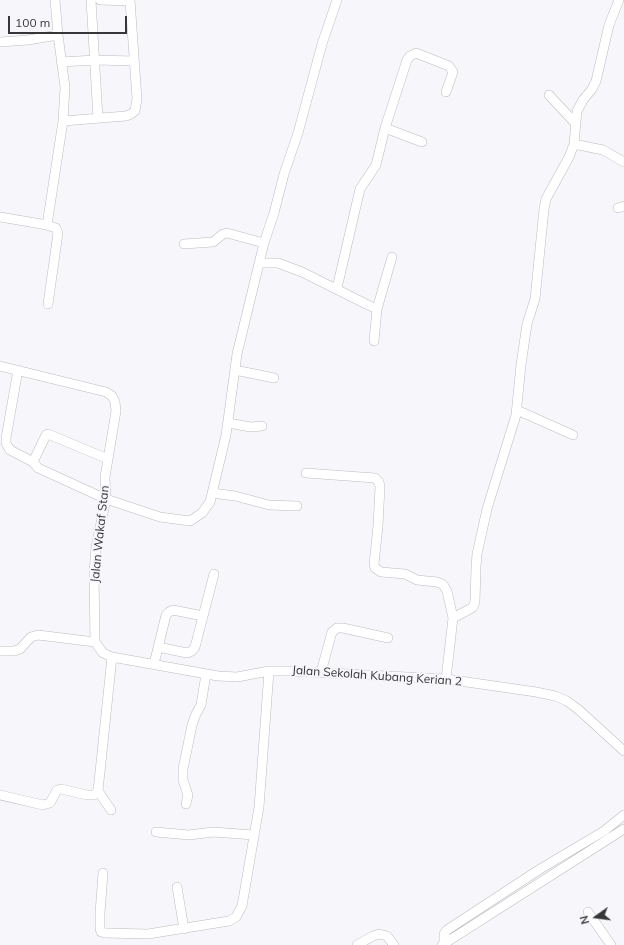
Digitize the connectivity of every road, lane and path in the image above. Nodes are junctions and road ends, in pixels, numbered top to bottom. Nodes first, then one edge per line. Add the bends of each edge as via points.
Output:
1 (55, 0) edge
2 (91, 0) edge
3 (100, 0) edge
4 (130, 0) edge
5 (337, 0) edge
6 (619, 0) edge
7 (58, 35) junction
8 (0, 42) edge
9 (95, 60) junction
10 (134, 60) junction
11 (61, 62) junction
12 (446, 92) dead end
13 (549, 95) dead end
14 (98, 118) junction
15 (63, 121) junction
16 (576, 124) junction
17 (384, 128) junction
18 (422, 142) dead end
19 (574, 144) junction
20 (624, 162) edge
21 (0, 217) edge
22 (47, 225) junction
23 (184, 244) dead end
24 (264, 244) junction
25 (392, 256) dead end
26 (259, 263) junction
27 (337, 288) junction
28 (48, 304) dead end
29 (377, 309) junction
30 (374, 341) dead end
31 (0, 366) edge
32 (18, 370) junction
33 (235, 370) junction
34 (274, 378) dead end
35 (517, 410) junction
36 (228, 423) junction
37 (262, 426) dead end
38 (573, 435) dead end
39 (108, 459) junction
40 (33, 462) junction
41 (306, 473) dead end
42 (212, 493) junction
43 (106, 499) junction
44 (297, 506) dead end
45 (214, 574) dead end
46 (203, 616) junction
47 (453, 618) junction
48 (388, 638) dead end
49 (96, 642) junction
50 (158, 647) junction
51 (0, 651) edge
52 (112, 657) junction
53 (154, 664) junction
54 (269, 671) junction
55 (322, 672) junction
56 (206, 674) junction
57 (446, 679) junction
58 (624, 751) edge
59 (98, 791) junction
60 (0, 795) edge
61 (186, 804) dead end
62 (111, 810) dead end
63 (624, 815) edge
64 (624, 829) edge
65 (156, 832) dead end
66 (254, 835) junction
67 (103, 874) dead end
68 (177, 887) dead end
69 (588, 912) dead end
70 (184, 929) junction
71 (443, 944) edge
72 (358, 945) edge
73 (394, 945) edge
74 (611, 945) edge

1 - 7 street
2 - 9 street
3 - 4 street
4 - 10 street
5 - 24 street
6 - 16 street via 609,25 596,81 578,108
7 - 8 street
7 - 11 street
9 - 10 street
9 - 11 street
9 - 14 street
10 - 14 street via 137,99 135,111 126,116
11 - 15 street via 65,87
12 - 17 street via 453,72 449,66 416,53 410,56
13 - 16 street
14 - 15 street
15 - 22 street
16 - 19 street
17 - 18 street
17 - 27 street via 376,165 360,189
19 - 20 street via 604,150
19 - 35 street via 546,199 535,300 527,324
21 - 22 street
22 - 28 street via 56,228 58,234
23 - 24 street via 213,242 227,233
24 - 26 street
25 - 29 street
26 - 27 street via 278,263
26 - 33 street
27 - 29 street
29 - 30 street
31 - 32 street, Jalan Wakaf Stan
32 - 39 street, Jalan Wakaf Stan via 106,392 112,396 116,411
32 - 40 street via 6,443 10,450
33 - 34 street
33 - 36 street
35 - 38 street
35 - 47 street via 487,509 477,554 475,602 470,610
36 - 37 street
36 - 42 street
39 - 40 street via 48,434
39 - 43 street, Jalan Wakaf Stan via 105,477
40 - 43 street via 38,468
41 - 47 street via 375,478 380,487 375,568 381,572 405,574 417,580 442,584 447,592
42 - 43 street via 210,502 202,513 190,521 160,517
42 - 44 street via 269,504
43 - 49 street, Jalan Wakaf Stan via 94,572
45 - 46 street
46 - 50 street via 192,651 187,653
46 - 50 street via 173,610 170,612 166,615
47 - 57 street
48 - 55 street via 337,628 332,632
49 - 51 street via 38,635 31,637 14,652
49 - 52 street via 103,653
50 - 53 street
52 - 53 street, Jalan Sekolah Kubang Kerian 2
52 - 59 street
53 - 56 street, Jalan Sekolah Kubang Kerian 2
54 - 55 street, Jalan Sekolah Kubang Kerian 2
54 - 56 street, Jalan Sekolah Kubang Kerian 2 via 237,677
54 - 66 street via 259,807
55 - 57 street, Jalan Sekolah Kubang Kerian 2
56 - 61 street via 201,705 192,725 183,769 183,780 188,795
57 - 58 street, Jalan Sekolah Kubang Kerian 2 via 555,696 579,710
59 - 60 street via 94,795 87,795 57,790 50,802 42,805
59 - 62 street
63 - 71 street via 604,831 447,930
64 - 71 street
65 - 66 street
66 - 70 street via 242,906 236,917 229,921
67 - 70 street via 101,932 148,934
68 - 70 street
69 - 74 street
72 - 73 street via 379,934 387,936

